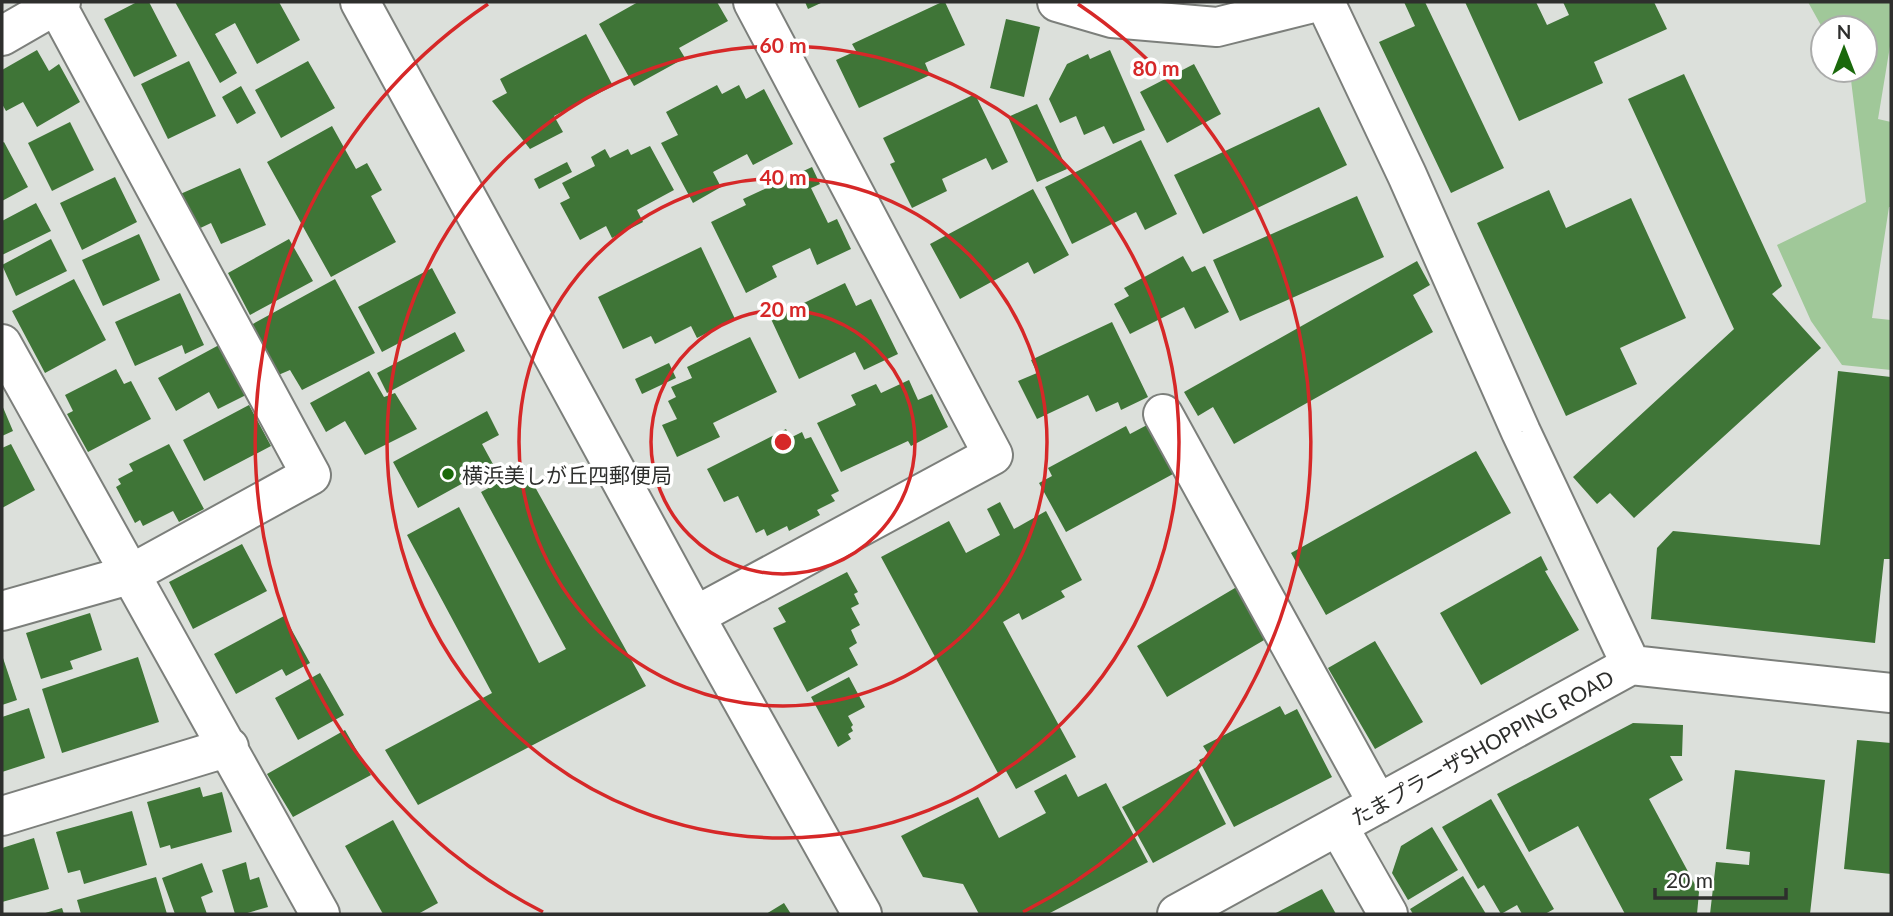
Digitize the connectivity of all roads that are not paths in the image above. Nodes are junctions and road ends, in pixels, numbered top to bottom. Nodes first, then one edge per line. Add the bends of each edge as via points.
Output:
1 (360, 2) edge
2 (753, 2) edge
3 (1057, 2) edge
4 (1317, 2) edge
5 (1325, 2) edge
6 (58, 3) edge
7 (2, 36) edge
8 (2, 344) edge
9 (1163, 414) dead end
10 (129, 575) junction
11 (2, 611) edge
12 (695, 616) junction
13 (1631, 665) junction
14 (1891, 693) edge
15 (229, 747) junction
16 (1378, 804) junction
17 (2, 816) edge
18 (1338, 826) junction
19 (320, 914) edge
20 (862, 914) edge
21 (1177, 914) edge
22 (1388, 914) edge

1 - 12 street
2 - 12 street via 993,455
3 - 4 street via 1112,18 1217,27
5 - 13 street
6 - 7 street
6 - 10 street via 311,475
8 - 10 street
9 - 16 street
10 - 11 street
10 - 15 street
12 - 20 street
13 - 14 street, たまプラーザSHOPPING ROAD
13 - 16 street, たまプラーザSHOPPING ROAD
15 - 17 street
15 - 19 street
16 - 18 street, たまプラーザSHOPPING ROAD
18 - 21 street, たまプラーザSHOPPING ROAD
18 - 22 street

